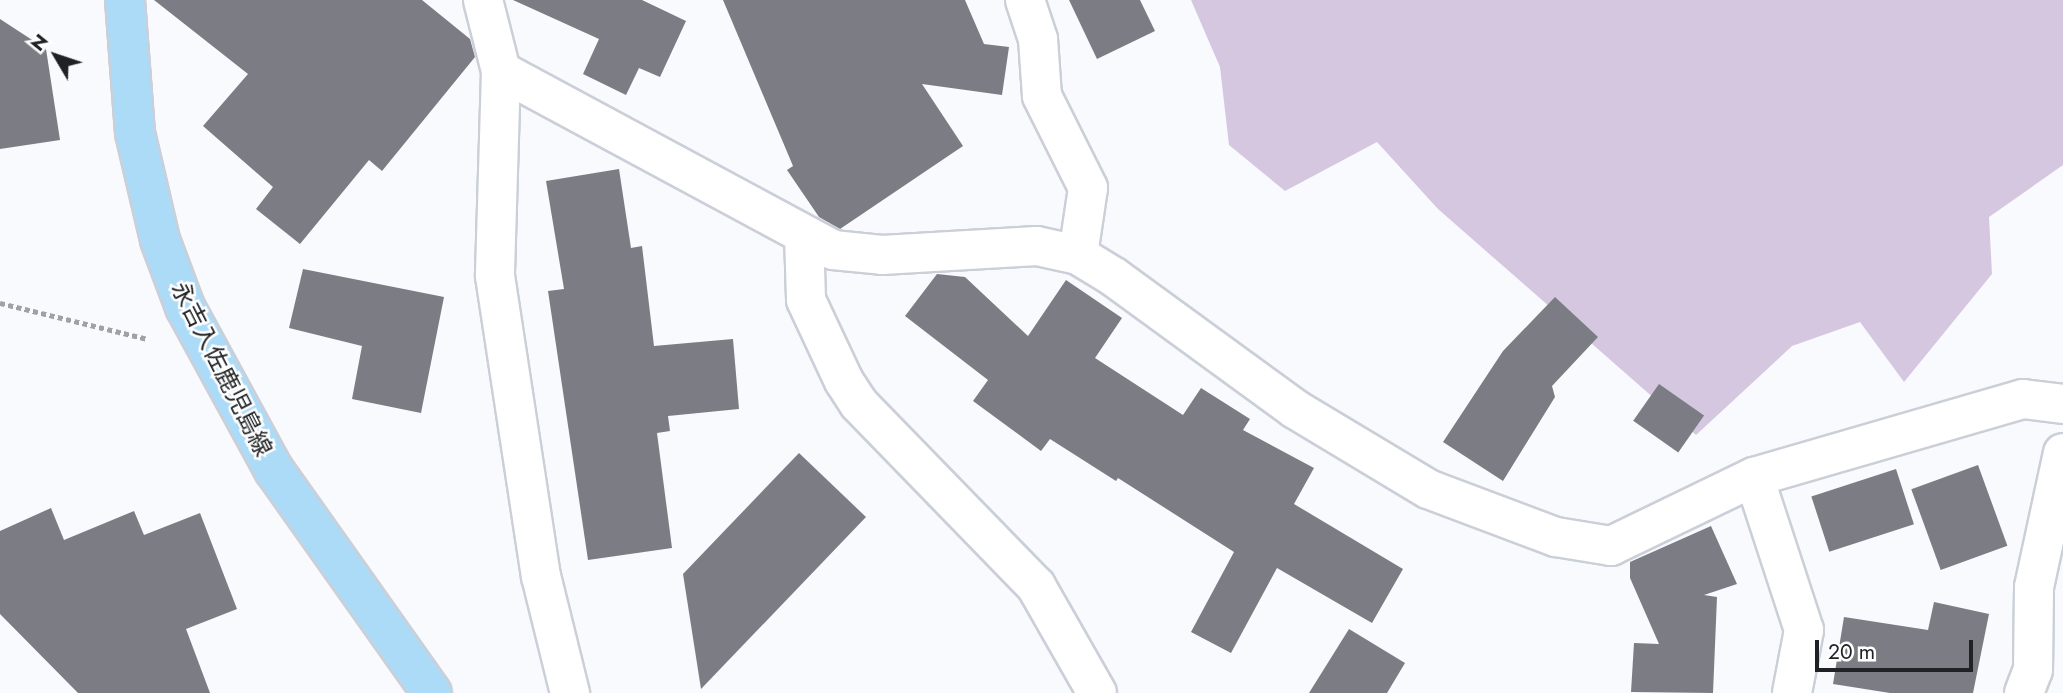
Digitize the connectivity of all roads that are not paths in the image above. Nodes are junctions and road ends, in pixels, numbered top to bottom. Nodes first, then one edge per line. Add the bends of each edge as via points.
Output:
1 (125, 0) edge
2 (483, 0) edge
3 (1025, 0) edge
4 (501, 71) junction
5 (804, 235) junction
6 (1078, 256) junction
7 (2063, 404) edge
8 (2063, 453) edge
9 (1754, 477) junction
10 (432, 693) edge
11 (570, 693) edge
12 (1097, 693) edge
13 (1792, 693) edge
14 (2024, 693) edge

1 - 10 main road, 永吉入佐鹿児島線 via 135,133 160,240 185,307 274,470
2 - 4 street
3 - 6 street via 1038,39 1042,96 1088,188
4 - 5 street
4 - 11 street via 495,276 541,576
5 - 6 street via 833,250 882,254 1037,246
5 - 12 street via 806,300 844,381 859,404 1036,586
6 - 9 street via 1114,277 1295,409 1428,489 1556,537 1611,546
7 - 9 street via 2023,399
8 - 14 street via 2034,587 2033,670
9 - 13 street via 1804,630

